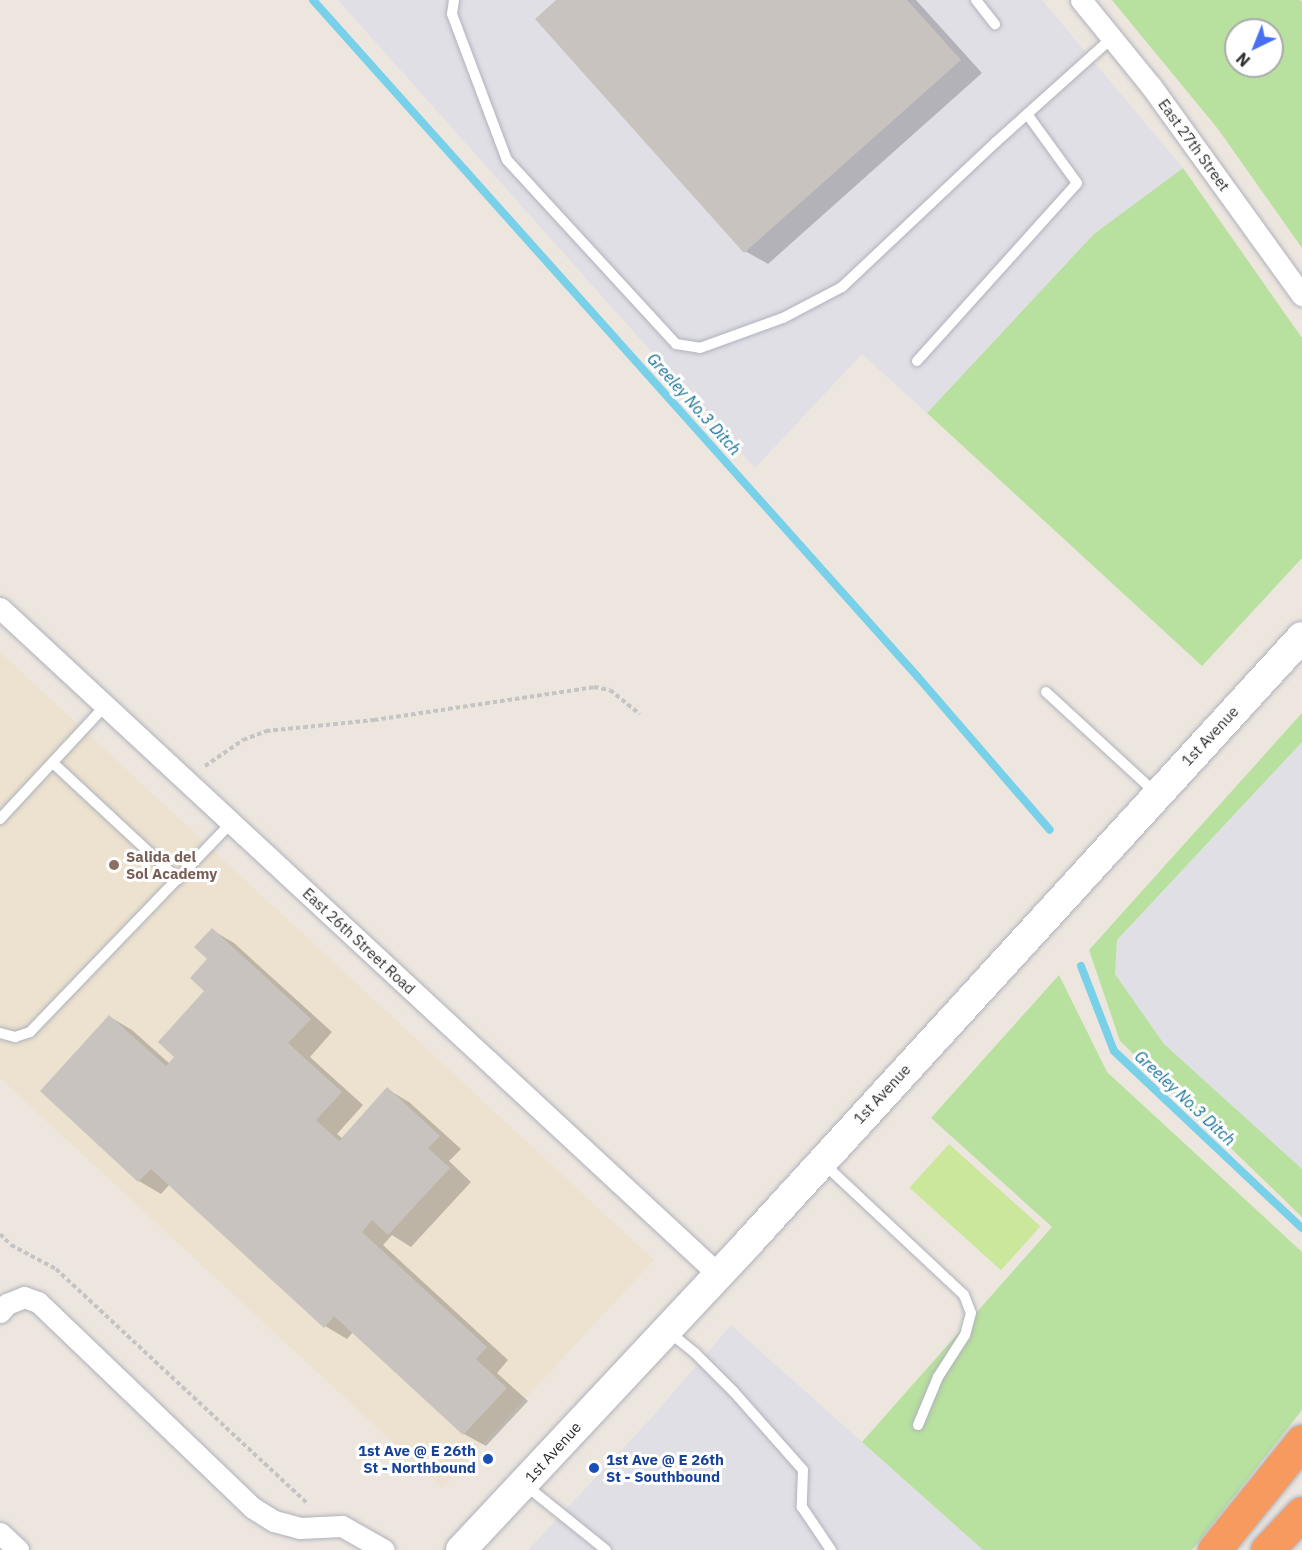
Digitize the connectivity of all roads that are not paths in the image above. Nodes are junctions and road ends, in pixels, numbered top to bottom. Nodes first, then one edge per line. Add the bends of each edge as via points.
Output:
1 (454, 0) edge
2 (976, 0) edge
3 (1081, 0) edge
4 (995, 24) dead end
5 (1112, 38) junction
6 (1027, 114) junction
7 (1302, 295) edge
8 (917, 361) dead end
9 (0, 608) edge
10 (1302, 637) edge
11 (1046, 692) dead end
12 (105, 706) junction
13 (52, 763) junction
14 (1157, 794) junction
15 (0, 819) edge
16 (231, 823) junction
17 (178, 879) junction
18 (0, 1033) edge
19 (821, 1161) junction
20 (718, 1274) junction
21 (0, 1312) edge
22 (665, 1329) junction
23 (918, 1425) dead end
24 (1302, 1441) edge
25 (524, 1484) junction
26 (1302, 1513) edge
27 (0, 1533) edge
28 (18, 1550) edge
29 (384, 1550) edge
30 (461, 1550) edge
31 (606, 1550) edge
32 (831, 1550) edge
33 (1214, 1550) edge
34 (1267, 1550) edge

1 - 6 lane via 452,14 507,160 676,344 700,348 783,318 842,287
2 - 4 lane
3 - 5 street, East 27th Street
5 - 6 lane
5 - 7 street, East 27th Street
6 - 8 lane via 1077,183
9 - 12 street, East 26th Street Road
10 - 14 main road, 1st Avenue
11 - 14 lane
12 - 13 lane
12 - 16 street, East 26th Street Road
13 - 15 lane
13 - 17 lane
14 - 19 main road, 1st Avenue
16 - 17 lane
16 - 20 street, East 26th Street Road
17 - 18 lane via 30,1032 15,1037
19 - 20 main road, 1st Avenue
19 - 23 lane via 964,1295 971,1313 964,1335 938,1377
20 - 22 main road, 1st Avenue
21 - 29 street via 7,1304 24,1297 38,1302 253,1508 300,1528 342,1526
22 - 25 main road, 1st Avenue
22 - 32 lane via 734,1392 803,1470 802,1507
24 - 33 highway
25 - 30 main road, 1st Avenue
25 - 31 lane
26 - 34 highway
27 - 28 street

